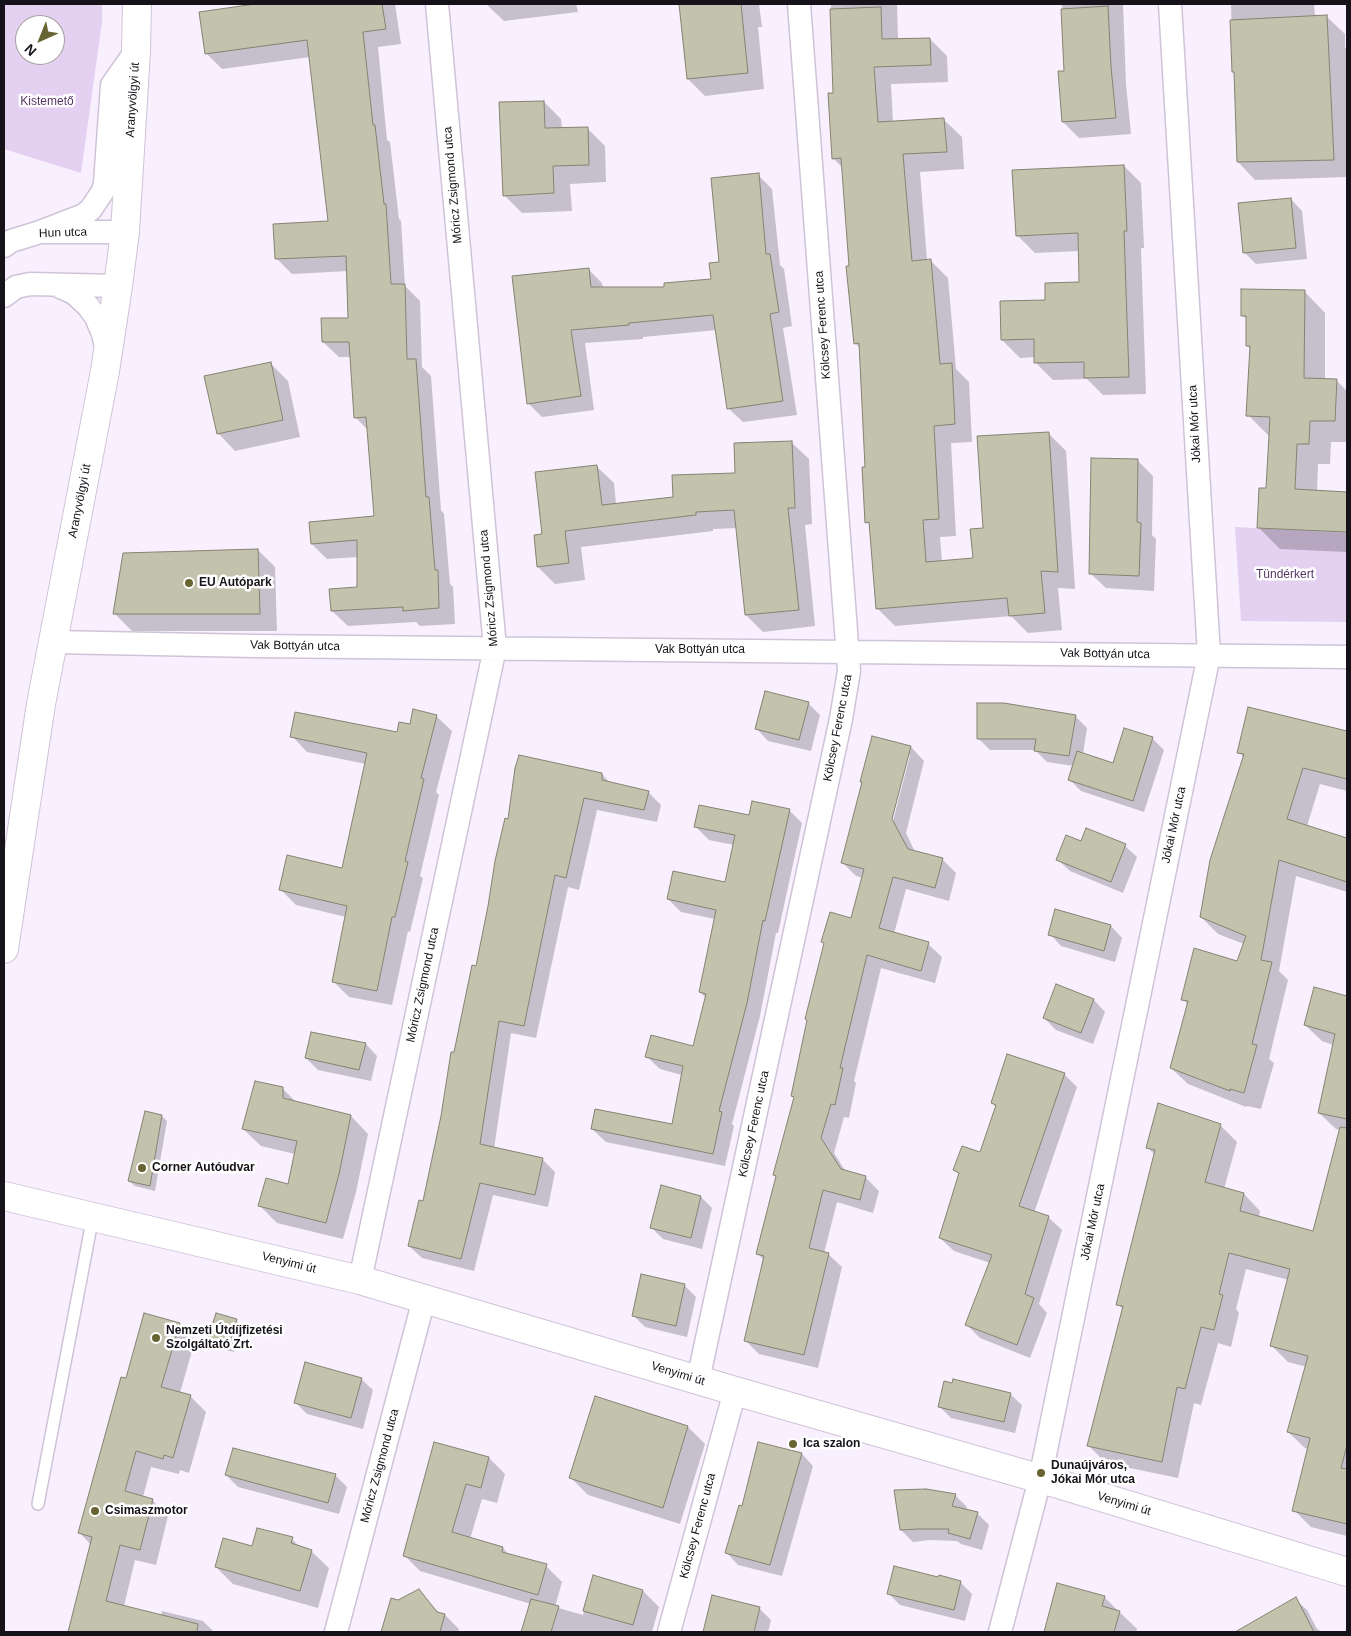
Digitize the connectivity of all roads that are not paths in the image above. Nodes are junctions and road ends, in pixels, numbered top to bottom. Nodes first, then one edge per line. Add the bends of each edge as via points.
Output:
1 (137, 4) edge
2 (437, 4) edge
3 (799, 4) edge
4 (1170, 4) edge
5 (136, 52) junction
6 (40, 232) junction
7 (124, 232) junction
8 (4, 246) edge
9 (56, 284) junction
10 (118, 286) junction
11 (4, 296) edge
12 (108, 355) junction
13 (53, 642) junction
14 (495, 648) junction
15 (848, 651) junction
16 (1209, 655) junction
17 (1347, 657) edge
18 (4, 949) edge
19 (4, 1196) edge
20 (93, 1216) junction
21 (360, 1280) junction
22 (424, 1300) junction
23 (698, 1380) junction
24 (735, 1391) junction
25 (1040, 1479) junction
26 (38, 1504) dead end
27 (1347, 1572) edge
28 (336, 1632) edge
29 (669, 1632) edge
30 (1000, 1632) edge

1 - 5 street, Aranyvölgyi út
2 - 14 street, Móricz Zsigmond utca
3 - 15 street, Kölcsey Ferenc utca
4 - 16 street, Jókai Mór utca
5 - 6 street, Aranyvölgyi út via 112,86 103,192 84,215
5 - 7 street, Aranyvölgyi út
6 - 7 street, Hun utca
6 - 8 street, Hun utca
7 - 10 street, Aranyvölgyi út
9 - 10 street
9 - 11 street via 23,285
9 - 12 street via 74,294 92,312 103,334
10 - 12 street, Aranyvölgyi út
12 - 13 street, Aranyvölgyi út
13 - 14 street, Vak Bottyán utca
13 - 18 street, Aranyvölgyi út
14 - 15 street, Vak Bottyán utca
14 - 21 street, Móricz Zsigmond utca
15 - 16 street, Vak Bottyán utca
15 - 23 street, Kölcsey Ferenc utca via 849,671 841,719
16 - 17 street, Vak Bottyán utca
16 - 25 street, Jókai Mór utca
19 - 20 street, Venyimi út
20 - 21 street, Venyimi út
20 - 26 lane
21 - 22 street, Venyimi út
22 - 23 street, Venyimi út
22 - 28 street, Móricz Zsigmond utca
23 - 24 street, Venyimi út
24 - 25 street, Venyimi út
24 - 29 street, Kölcsey Ferenc utca
25 - 27 street, Venyimi út
25 - 30 street, Jókai Mór utca

